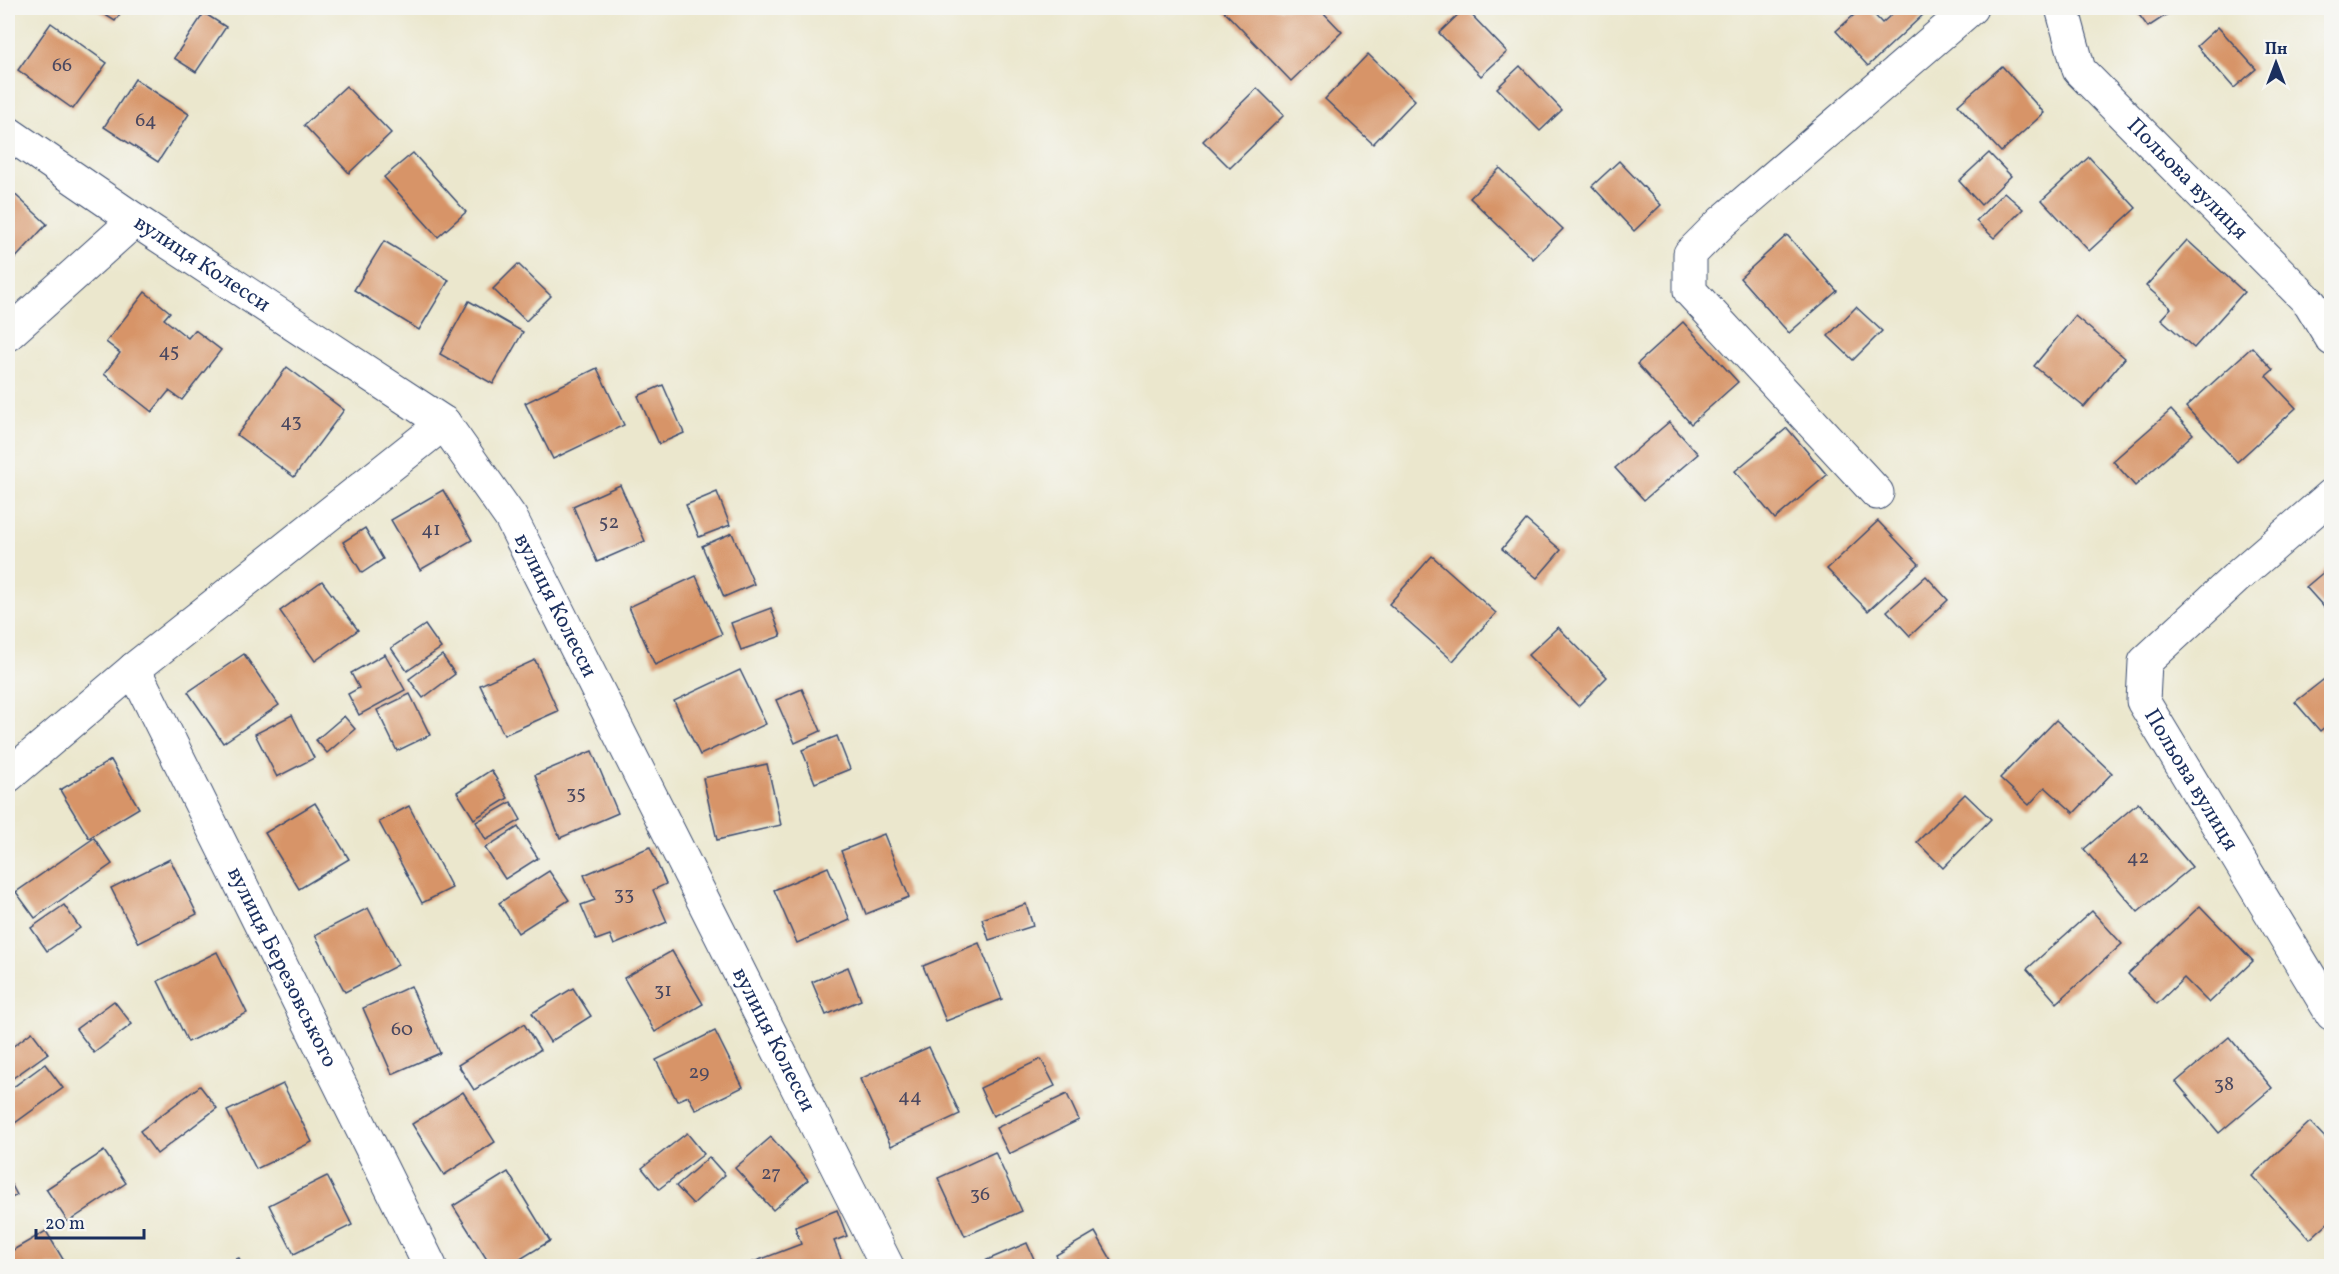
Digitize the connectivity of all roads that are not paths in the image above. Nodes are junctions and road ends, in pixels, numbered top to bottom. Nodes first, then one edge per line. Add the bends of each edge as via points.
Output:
1 (1971, 8) edge
2 (2062, 8) edge
3 (8, 133) edge
4 (135, 220) junction
5 (8, 334) edge
6 (2331, 339) edge
7 (444, 423) junction
8 (1877, 493) dead end
9 (2331, 495) edge
10 (134, 669) junction
11 (8, 776) edge
12 (2331, 1014) edge
13 (430, 1266) edge
14 (887, 1266) edge

1 - 8 street via 1690,254 1690,291
2 - 6 street, Польова вулиця via 2079,70 2310,303
3 - 4 street, вулиця Колесси
4 - 5 street
4 - 7 street, вулиця Колесси
7 - 10 street
7 - 14 street, вулиця Колесси via 511,518
9 - 12 street, Польова вулиця via 2145,662 2143,701
10 - 11 street
10 - 13 street, вулиця Березовського

